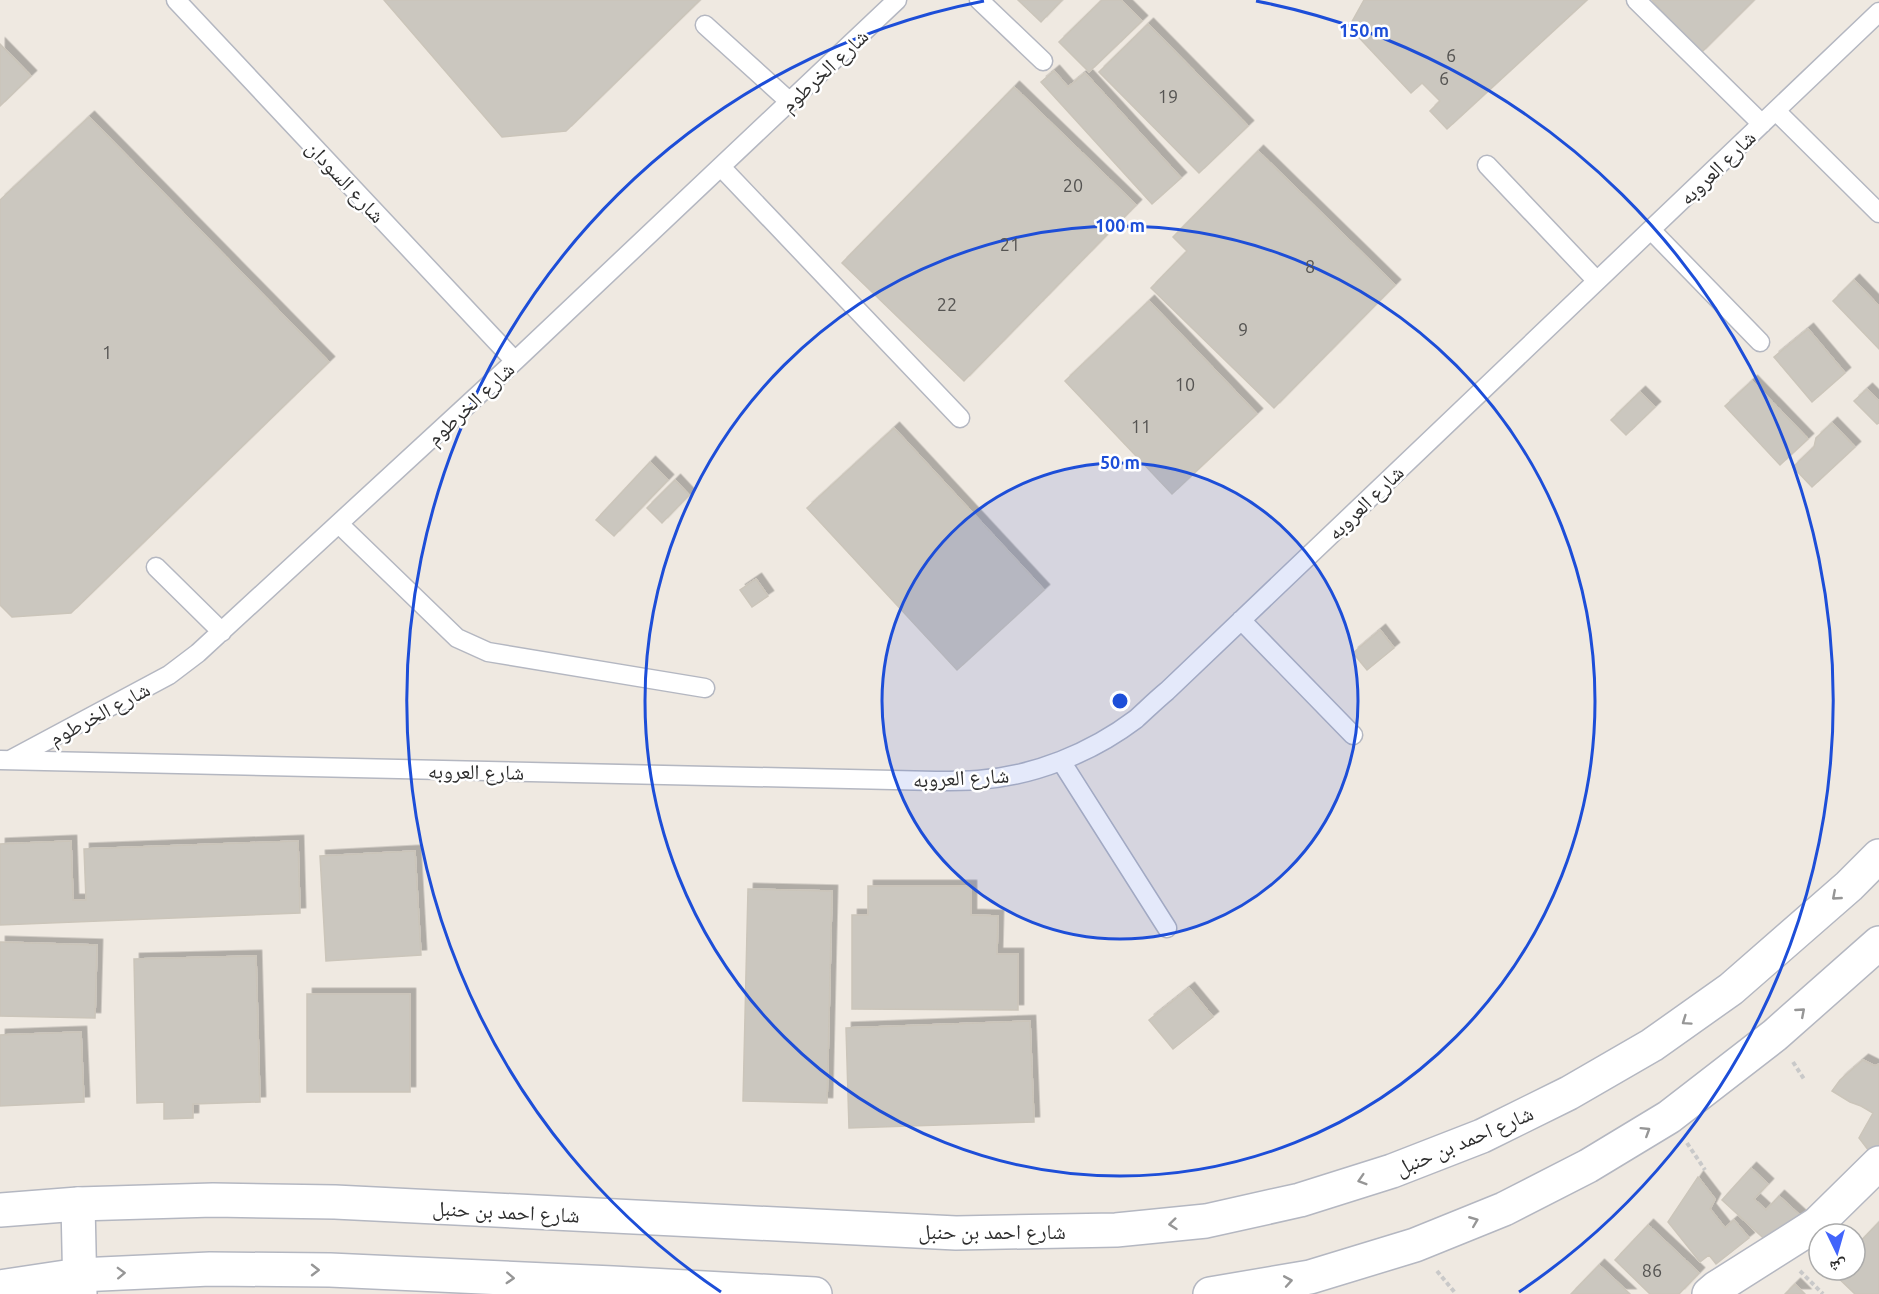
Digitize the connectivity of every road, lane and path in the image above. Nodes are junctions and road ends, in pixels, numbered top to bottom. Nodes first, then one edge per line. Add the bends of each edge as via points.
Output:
1 (176, 0) edge
2 (897, 0) edge
3 (979, 0) edge
4 (1636, 0) edge
5 (1879, 12) edge
6 (705, 26) dead end
7 (1043, 61) dead end
8 (790, 102) junction
9 (1776, 111) junction
10 (1762, 124) junction
11 (1486, 165) dead end
12 (721, 167) junction
13 (1879, 213) edge
14 (1651, 230) junction
15 (1597, 281) junction
16 (1760, 342) dead end
17 (515, 361) junction
18 (960, 418) dead end
19 (339, 524) junction
20 (156, 567) dead end
21 (1241, 620) junction
22 (222, 632) junction
23 (705, 688) dead end
24 (1353, 735) dead end
25 (5, 760) edge
26 (1061, 761) junction
27 (1879, 856) edge
28 (1167, 928) dead end
29 (1879, 943) edge
30 (1879, 1163) edge
31 (78, 1204) junction
32 (0, 1210) edge
33 (80, 1284) edge
34 (0, 1287) edge
35 (815, 1294) edge
36 (1210, 1294) edge
37 (1709, 1294) edge

1 - 17 lane, شارع السودان
2 - 8 lane, شارع الخرطوم
3 - 7 lane
4 - 10 lane
5 - 9 lane, شارع العروبه
6 - 8 lane
8 - 12 lane, شارع الخرطوم
9 - 10 lane, شارع العروبه
9 - 13 lane
10 - 14 lane, شارع العروبه
11 - 15 lane
12 - 17 lane, شارع الخرطوم
12 - 18 lane
14 - 15 lane, شارع العروبه
14 - 16 lane
15 - 21 lane, شارع العروبه
17 - 19 lane, شارع الخرطوم
19 - 22 lane, شارع الخرطوم
19 - 23 lane via 457,638 488,652
20 - 22 lane
21 - 24 lane
21 - 26 lane, شارع العروبه via 1135,719 1100,743
22 - 25 lane, شارع الخرطوم via 169,675
25 - 26 lane, شارع العروبه via 936,781 1010,776
26 - 28 lane
27 -> 31 street, شارع احمد بن حنبل via 1731,989 1652,1044 1569,1093 1482,1136 1392,1171 1300,1200 1206,1221 1116,1230 956,1233 335,1202
36 -> 29 street via 1310,1277 1415,1245 1504,1209 1588,1166 1670,1116 1775,1035
30 - 37 street via 1816,1224
31 - 32 street, شارع احمد بن حنبل
31 - 33 street
33 - 34 street
33 -> 35 street via 210,1269 330,1270

